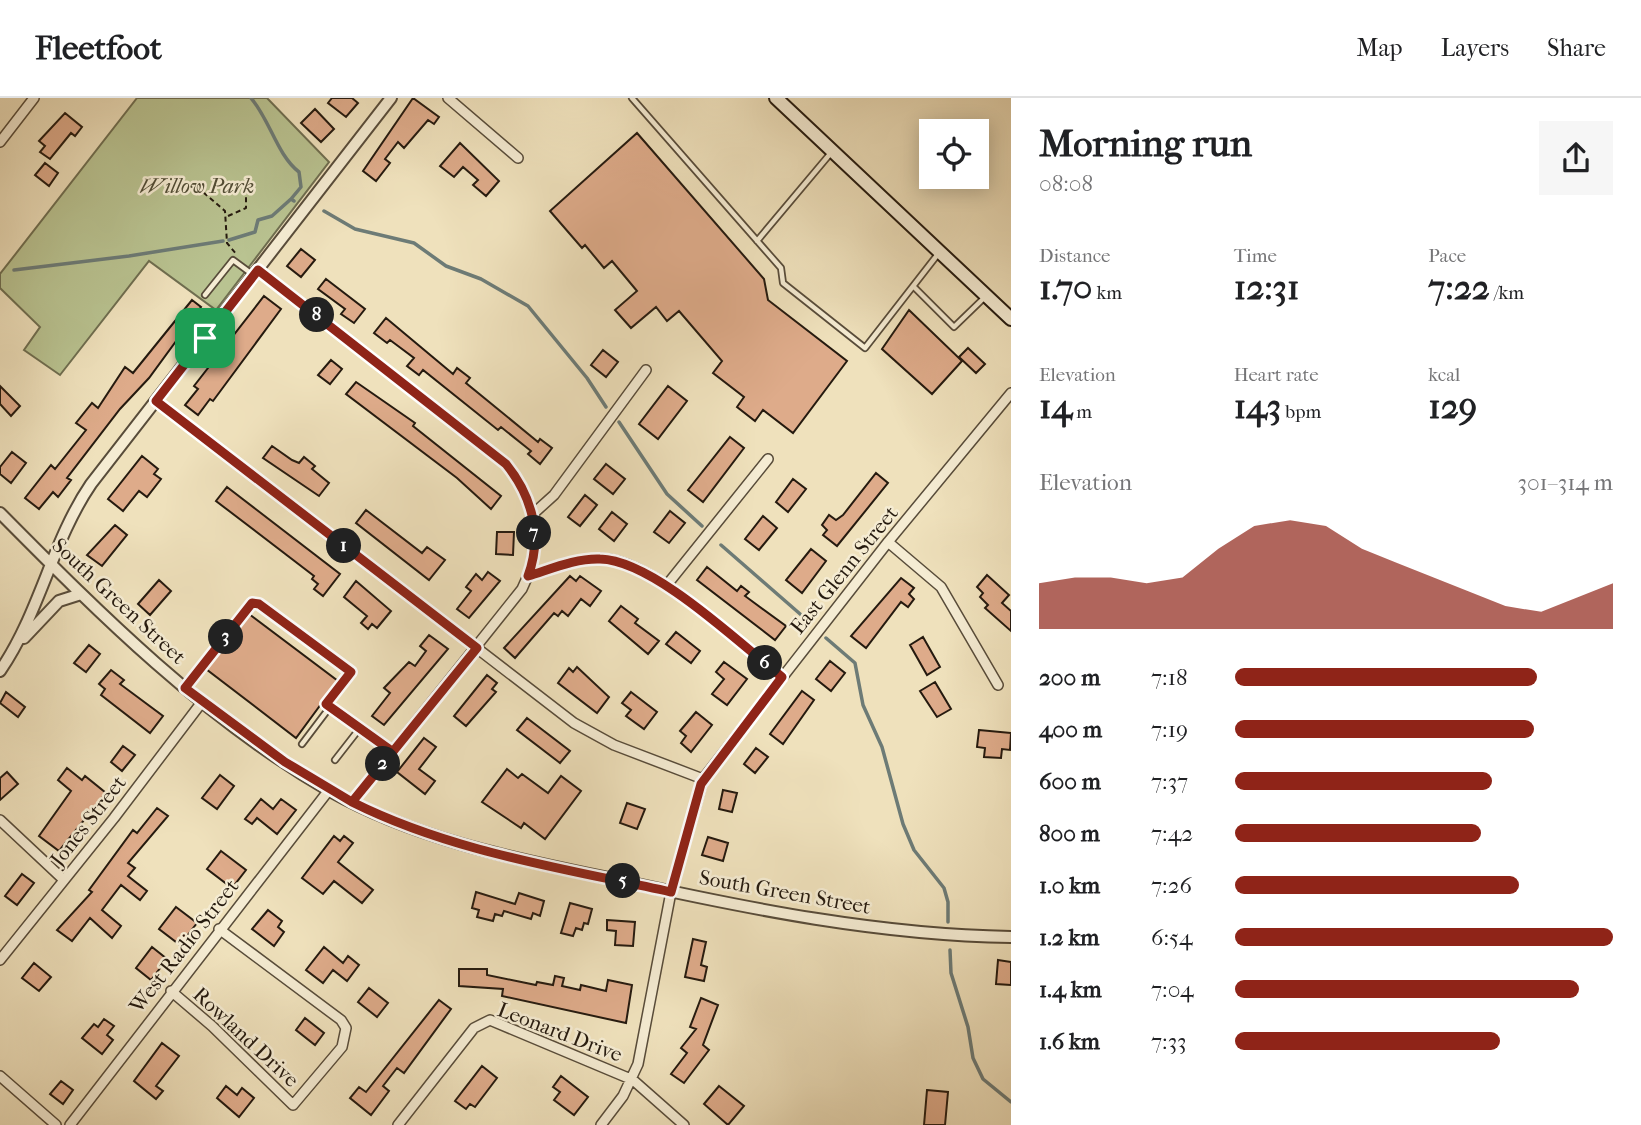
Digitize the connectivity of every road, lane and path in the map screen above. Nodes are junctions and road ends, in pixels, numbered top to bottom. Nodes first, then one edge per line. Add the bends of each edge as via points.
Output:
1 (34, 98) edge
2 (391, 98) edge
3 (447, 98) edge
4 (632, 98) edge
5 (776, 98) edge
6 (0, 125) edge
7 (8, 132) junction
8 (0, 142) edge
9 (833, 150) junction
10 (518, 158) dead end
11 (197, 187) dead end
12 (253, 191) dead end
13 (227, 216) junction
14 (757, 241) junction
15 (940, 250) junction
16 (238, 253) dead end
17 (256, 272) junction
18 (913, 286) junction
19 (205, 295) dead end
20 (986, 295) junction
21 (1011, 319) edge
22 (646, 370) dead end
23 (1011, 393) edge
24 (156, 401) junction
25 (768, 459) dead end
26 (0, 513) edge
27 (533, 514) junction
28 (888, 542) junction
29 (52, 566) junction
30 (528, 576) junction
31 (666, 586) junction
32 (81, 594) junction
33 (15, 648) junction
34 (477, 648) junction
35 (0, 670) edge
36 (782, 677) junction
37 (998, 685) dead end
38 (185, 688) junction
39 (202, 702) junction
40 (330, 707) junction
41 (360, 728) junction
42 (302, 744) dead end
43 (393, 752) junction
44 (335, 760) dead end
45 (704, 779) junction
46 (329, 790) junction
47 (352, 802) junction
48 (0, 820) edge
49 (64, 880) junction
50 (671, 892) junction
51 (219, 929) junction
52 (1011, 937) edge
53 (0, 960) edge
54 (171, 991) junction
55 (0, 1076) edge
56 (633, 1080) junction
57 (56, 1125) edge
58 (70, 1125) edge
59 (398, 1125) edge
60 (601, 1125) edge
61 (684, 1125) edge

1 - 7 street
2 - 17 street
3 - 10 street
4 - 14 lane
5 - 9 main road
6 - 7 street
7 - 8 street
9 - 14 lane
9 - 15 main road
11 - 13 path
12 - 13 path via 246,193 246,208
13 - 16 path via 226,243
14 - 18 lane via 781,268 783,283 865,348
15 - 18 lane
15 - 20 main road
17 - 19 lane via 233,260
17 - 24 street
17 - 27 street via 499,458 520,484
18 - 20 lane via 954,327
20 - 21 main road
22 - 27 street via 555,495
23 - 28 street, East Glenn Street
24 - 29 street via 87,490
24 - 34 street
25 - 31 street
26 - 29 street, South Green Street
27 - 30 street via 534,550
28 - 36 street, East Glenn Street
28 - 37 street via 941,587
29 - 32 street, South Green Street
29 - 33 street
30 - 31 street via 603,559 635,567
30 - 34 street
31 - 36 street
32 - 33 street via 53,606
32 - 38 street, South Green Street
33 - 35 street
34 - 43 street
34 - 45 street via 586,731
36 - 45 street, East Glenn Street
38 - 39 street, South Green Street
38 - 40 lane via 252,603 351,672 326,704
39 - 46 street, South Green Street
39 - 49 street, Jones Street
40 - 41 lane
40 - 42 lane
41 - 43 lane
41 - 44 lane
43 - 47 street
45 - 50 street, East Glenn Street
46 - 47 street, South Green Street
46 - 51 street, West Radio Street
47 - 50 street, South Green Street via 460,845
48 - 49 street
49 - 53 street, Jones Street
50 - 52 street, South Green Street via 858,924
50 - 56 street, East Glenn Street
51 - 54 street, West Radio Street
51 - 54 street, Rowland Drive via 341,1020 346,1028 342,1047 293,1105
54 - 58 street, West Radio Street
55 - 57 street
56 - 59 street, Leonard Drive via 487,1020 469,1034
56 - 60 street
56 - 61 street

